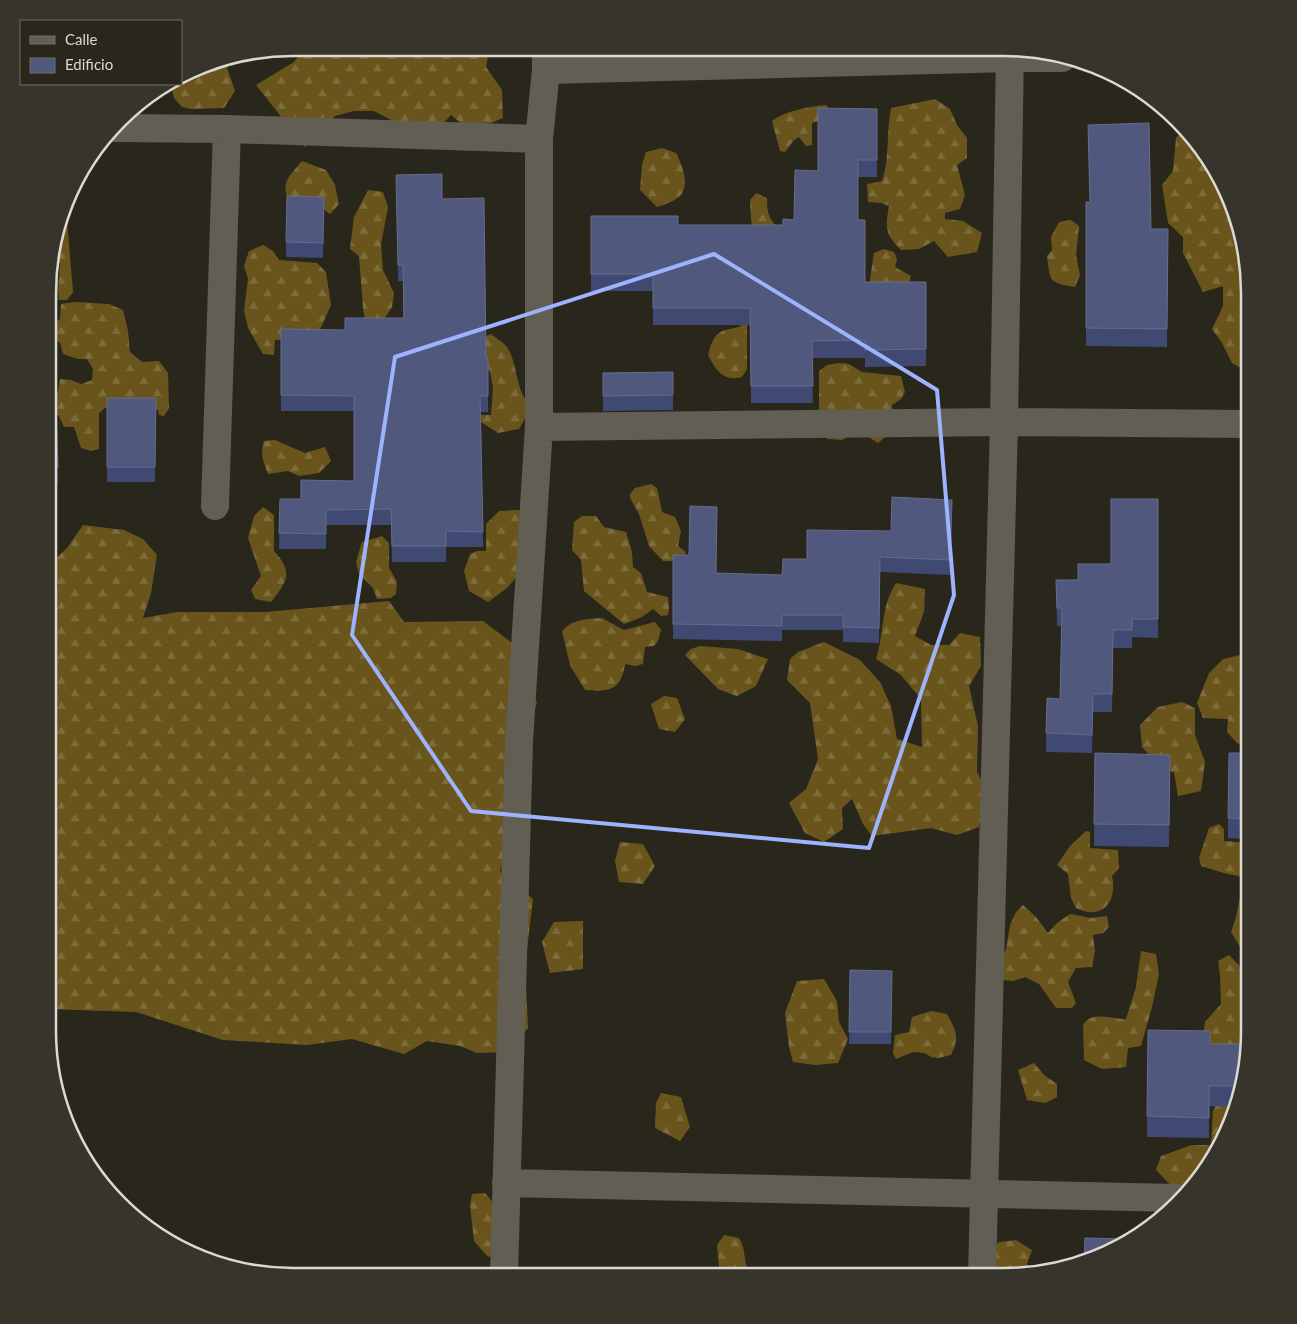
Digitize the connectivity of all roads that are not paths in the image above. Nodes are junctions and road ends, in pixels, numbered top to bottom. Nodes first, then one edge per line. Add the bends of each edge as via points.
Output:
1 (824, 56) edge
2 (1010, 56) edge
3 (546, 59) edge
4 (124, 128) edge
5 (228, 129) junction
6 (539, 139) junction
7 (1004, 422) junction
8 (1241, 424) edge
9 (539, 427) junction
10 (215, 506) dead end
11 (506, 1183) junction
12 (983, 1193) junction
13 (1171, 1198) edge
14 (504, 1268) edge
15 (982, 1268) edge

1 - 3 street
2 - 7 street
3 - 6 street
4 - 5 street
5 - 6 street
5 - 10 street
6 - 9 street
7 - 8 street
7 - 9 street
7 - 12 street
9 - 11 street via 519,742
11 - 12 street
11 - 14 street
12 - 13 street
12 - 15 street

